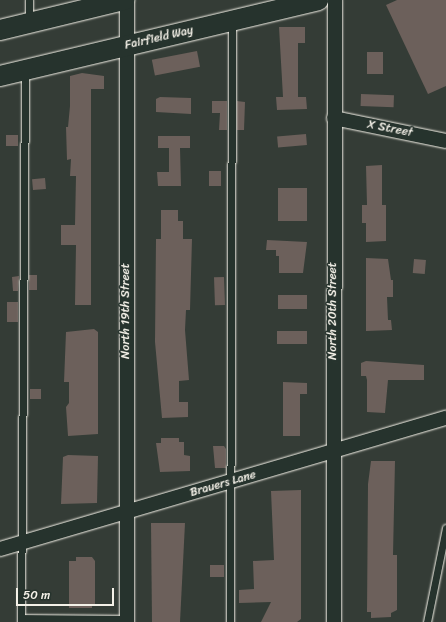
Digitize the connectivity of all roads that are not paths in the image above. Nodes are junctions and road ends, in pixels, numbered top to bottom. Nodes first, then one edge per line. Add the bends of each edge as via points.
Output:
1 (29, 0) edge
2 (124, 0) edge
3 (128, 0) edge
4 (318, 0) edge
5 (335, 0) edge
6 (232, 21) junction
7 (29, 23) junction
8 (0, 30) edge
9 (127, 46) junction
10 (25, 70) junction
11 (0, 76) edge
12 (334, 118) junction
13 (446, 141) edge
14 (446, 418) edge
15 (333, 451) junction
16 (230, 482) junction
17 (126, 513) junction
18 (446, 528) edge
19 (23, 542) junction
20 (0, 549) edge
21 (21, 620) edge
22 (127, 620) edge
23 (230, 622) edge
24 (334, 622) edge
25 (427, 622) edge

1 - 7 lane
2 - 7 main road
3 - 9 street, North 19th Street
4 - 6 main road, Fairfield Way
5 - 12 street, North 20th Street
6 - 9 main road, Fairfield Way
6 - 16 lane
7 - 8 main road
9 - 10 main road, Fairfield Way
9 - 17 street, North 19th Street
10 - 11 main road, Fairfield Way
10 - 19 lane
12 - 13 street, X Street
12 - 15 street, North 20th Street
14 - 15 street, Brauers Lane
15 - 16 street, Brauers Lane
15 - 24 street, North 20th Street
16 - 17 street, Brauers Lane
16 - 23 lane via 233,528
17 - 19 street, Brauers Lane
17 - 22 street, North 19th Street
18 - 25 lane
19 - 20 street, Brauers Lane
19 - 21 lane
21 - 22 lane

